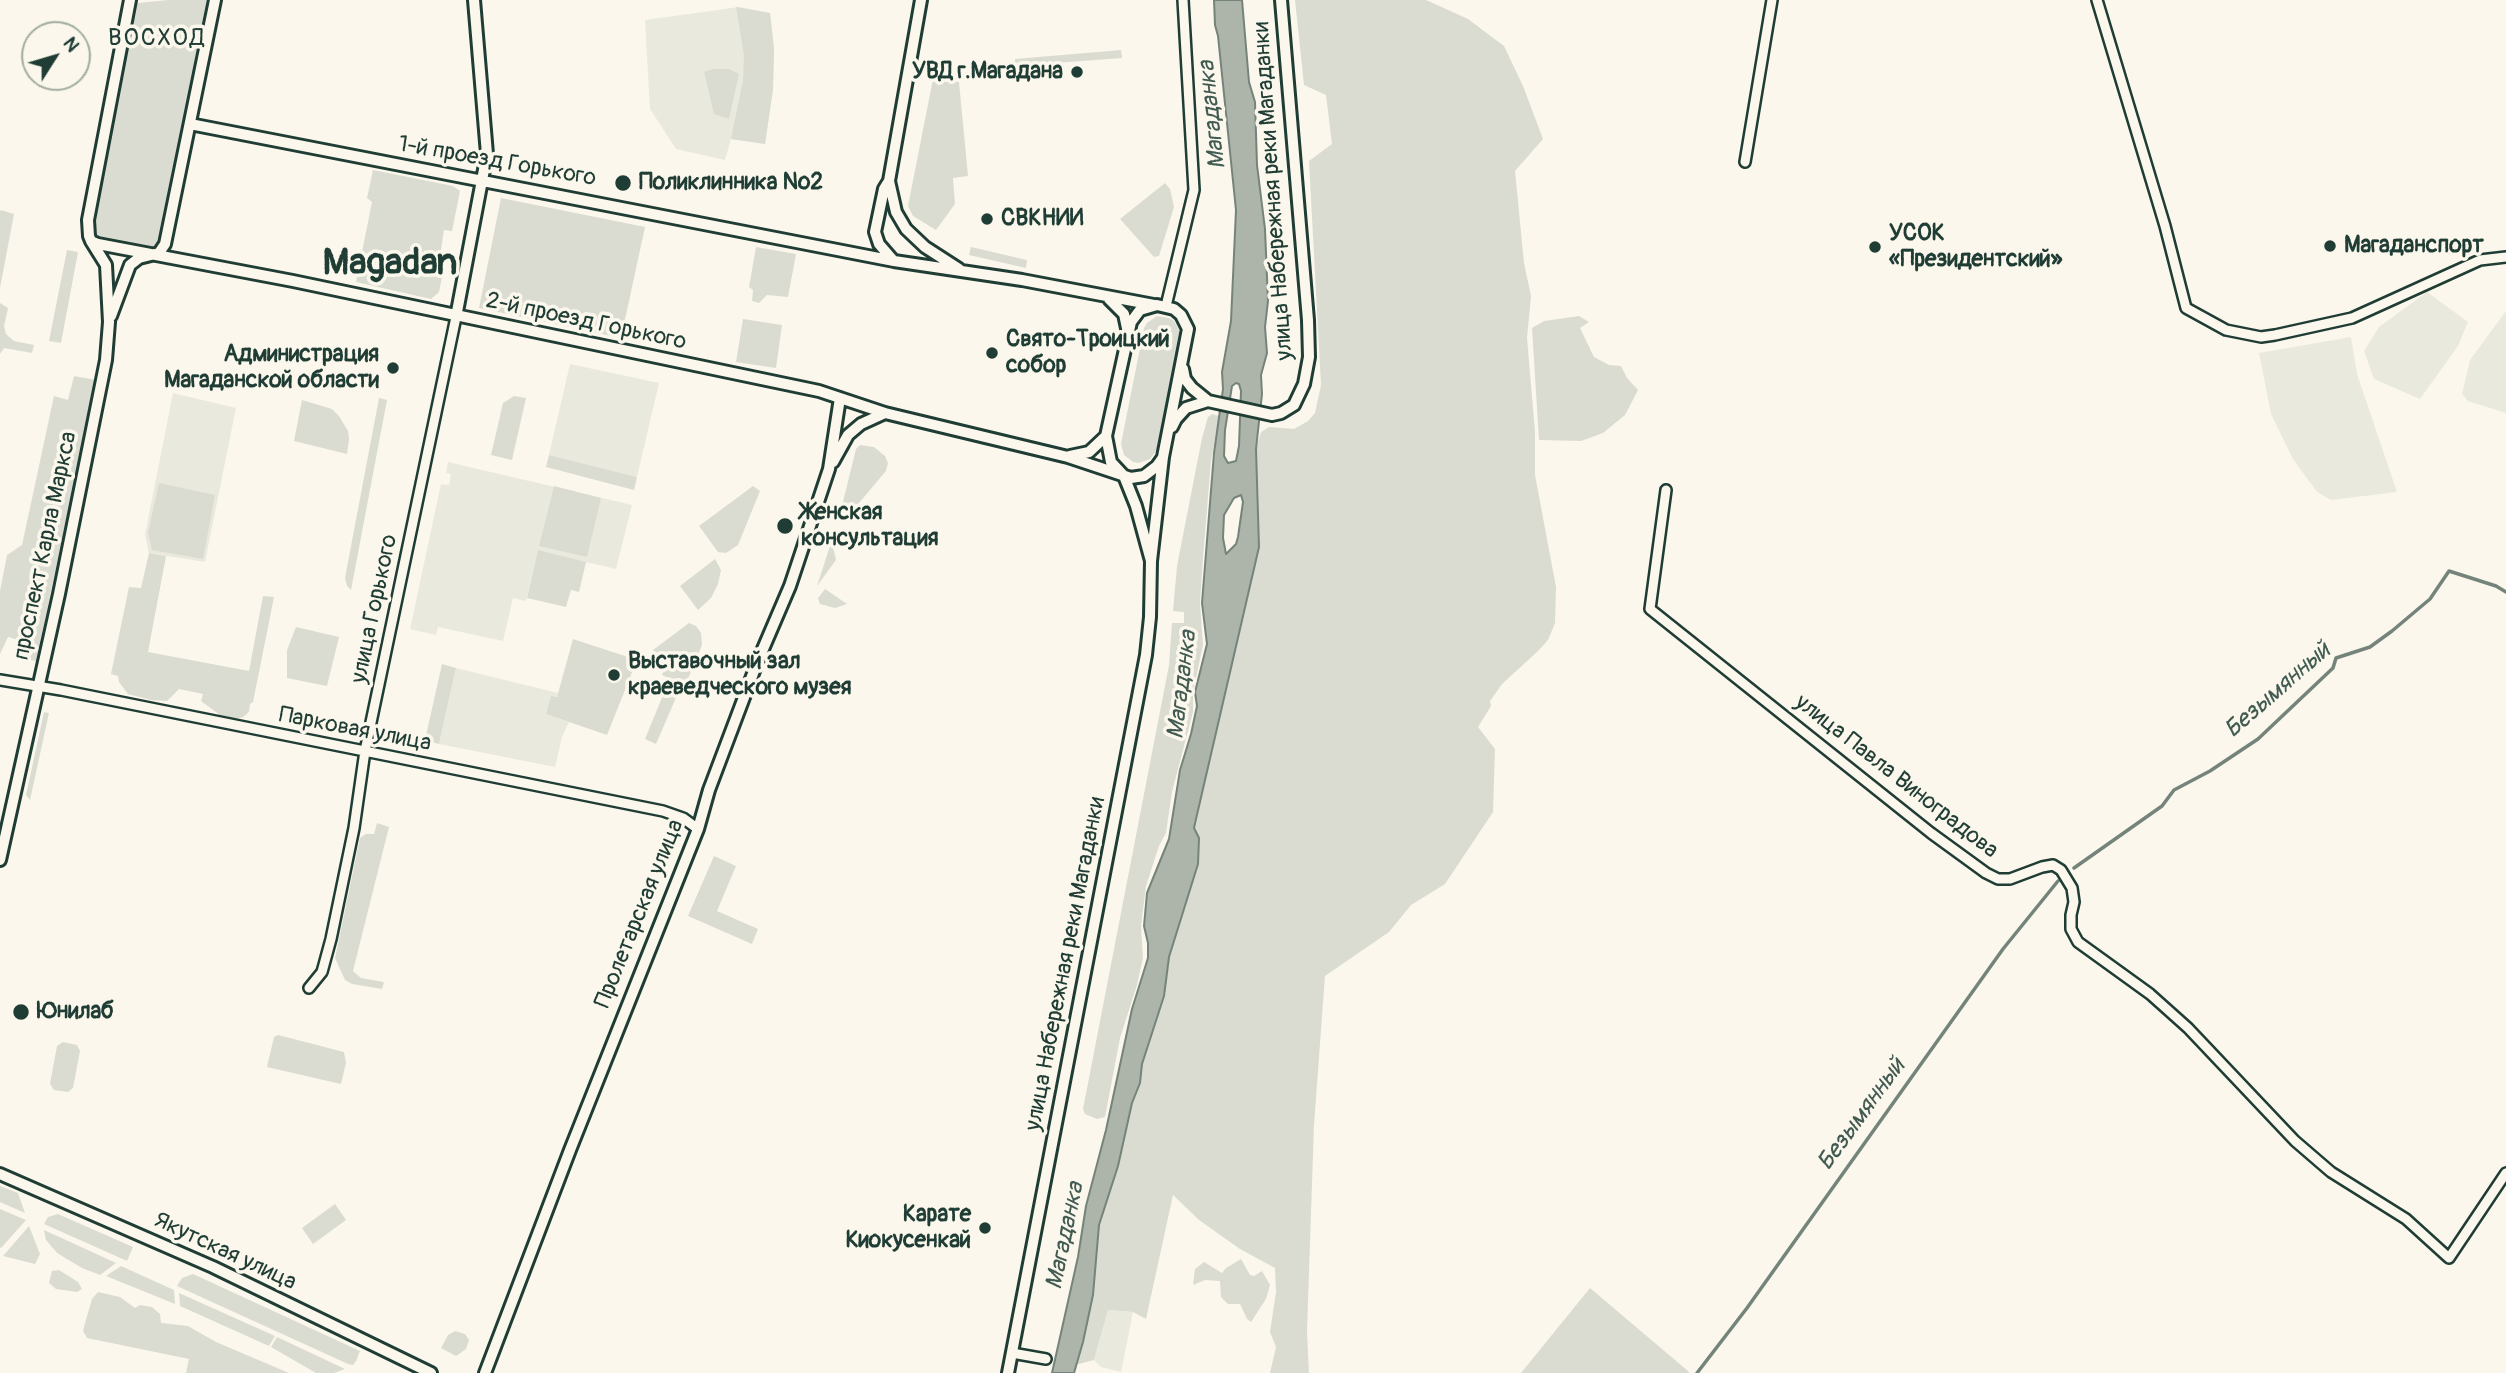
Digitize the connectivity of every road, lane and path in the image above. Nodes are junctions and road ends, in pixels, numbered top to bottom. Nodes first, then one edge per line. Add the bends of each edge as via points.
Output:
1 (130, 0) edge
2 (215, 0) edge
3 (474, 0) edge
4 (921, 0) edge
5 (1183, 0) edge
6 (1281, 0) edge
7 (1772, 0) edge
8 (2097, 0) edge
9 (190, 124) junction
10 (1745, 162) dead end
11 (484, 181) junction
12 (889, 181) junction
13 (876, 232) junction
14 (91, 241) junction
15 (855, 251) junction
16 (154, 255) junction
17 (2506, 257) edge
18 (894, 261) junction
19 (962, 271) junction
20 (1107, 298) junction
21 (1162, 306) junction
22 (456, 317) junction
23 (109, 322) junction
24 (1128, 333) junction
25 (1182, 363) junction
26 (840, 398) junction
27 (1208, 401) junction
28 (885, 413) junction
29 (1106, 436) junction
30 (1166, 440) junction
31 (1068, 457) junction
32 (1163, 457) junction
33 (829, 469) junction
34 (1124, 476) junction
35 (1666, 490) dead end
36 (1151, 561) junction
37 (0, 680) edge
38 (38, 686) junction
39 (365, 751) junction
40 (698, 829) junction
41 (0, 860) edge
42 (309, 988) dead end
43 (2506, 1173) edge
44 (0, 1174) edge
45 (1012, 1353) junction
46 (1046, 1359) dead end
47 (431, 1373) edge
48 (485, 1373) edge
49 (1009, 1373) edge

1 - 14 street, проспект Карла Маркса via 90,209
2 - 9 street, проспект Карла Маркса
3 - 11 street via 487,147
4 - 12 street
5 - 21 street via 1194,190
6 - 27 street, улица Набережная реки Магаданки via 1308,320 1307,371 1298,400 1272,415
7 - 10 street
8 - 17 street via 2186,308 2225,330 2275,335 2352,318 2480,260
9 - 11 street, 1-й проезд Горького
9 - 16 street, проспект Карла Маркса via 165,244
11 - 15 street, 1-й проезд Горького
11 - 22 street
12 - 13 street
12 - 19 street via 896,212 906,229
13 - 15 street via 867,246
13 - 18 street via 879,244
14 - 16 street
14 - 23 street, проспект Карла Маркса via 106,265
15 - 18 street, 1-й проезд Горького
16 - 22 street, 2-й проезд Горького
16 - 23 street, проспект Карла Маркса via 130,265
18 - 19 street, 1-й проезд Горького
19 - 20 street
20 - 21 street
20 - 24 street via 1124,314
21 - 24 street via 1140,310
21 - 25 street, улица Набережная реки Магаданки via 1181,315 1186,323
22 - 26 street, 2-й проезд Горького
22 - 39 street, улица Горького
23 - 38 street, проспект Карла Маркса via 103,373
24 - 29 street
25 - 27 street via 1185,379
25 - 30 street, улица Набережная реки Магаданки
26 - 28 street, 2-й проезд Горького
26 - 33 street, Пролетарская улица
27 - 30 street via 1181,412
28 - 31 street
28 - 33 street, Пролетарская улица via 848,435
29 - 31 street via 1089,452
29 - 34 street, улица Набережная реки Магаданки via 1111,462
30 - 32 street, улица Набережная реки Магаданки
31 - 34 street
32 - 34 street via 1144,476
32 - 36 street, улица Набережная реки Магаданки
33 - 40 street, Пролетарская улица via 788,593 748,687
34 - 36 street, улица Набережная реки Магаданки
35 - 43 street, улица Павла Виноградова via 1650,609 1986,873 2010,879 2053,865 2060,870 2072,888 2071,929 2078,942 2188,1028 2287,1133 2331,1172 2406,1219 2449,1258
36 - 45 street, улица Набережная реки Магаданки via 1141,686
37 - 38 street, Парковая улица
38 - 39 street, Парковая улица
38 - 41 street, проспект Карла Маркса
39 - 40 street, Парковая улица via 663,811
39 - 42 street, улица Горького via 331,939 322,972
40 - 48 street, Пролетарская улица
44 - 47 street, Якутская улица via 213,1268
45 - 46 street
45 - 49 street, улица Набережная реки Магаданки

